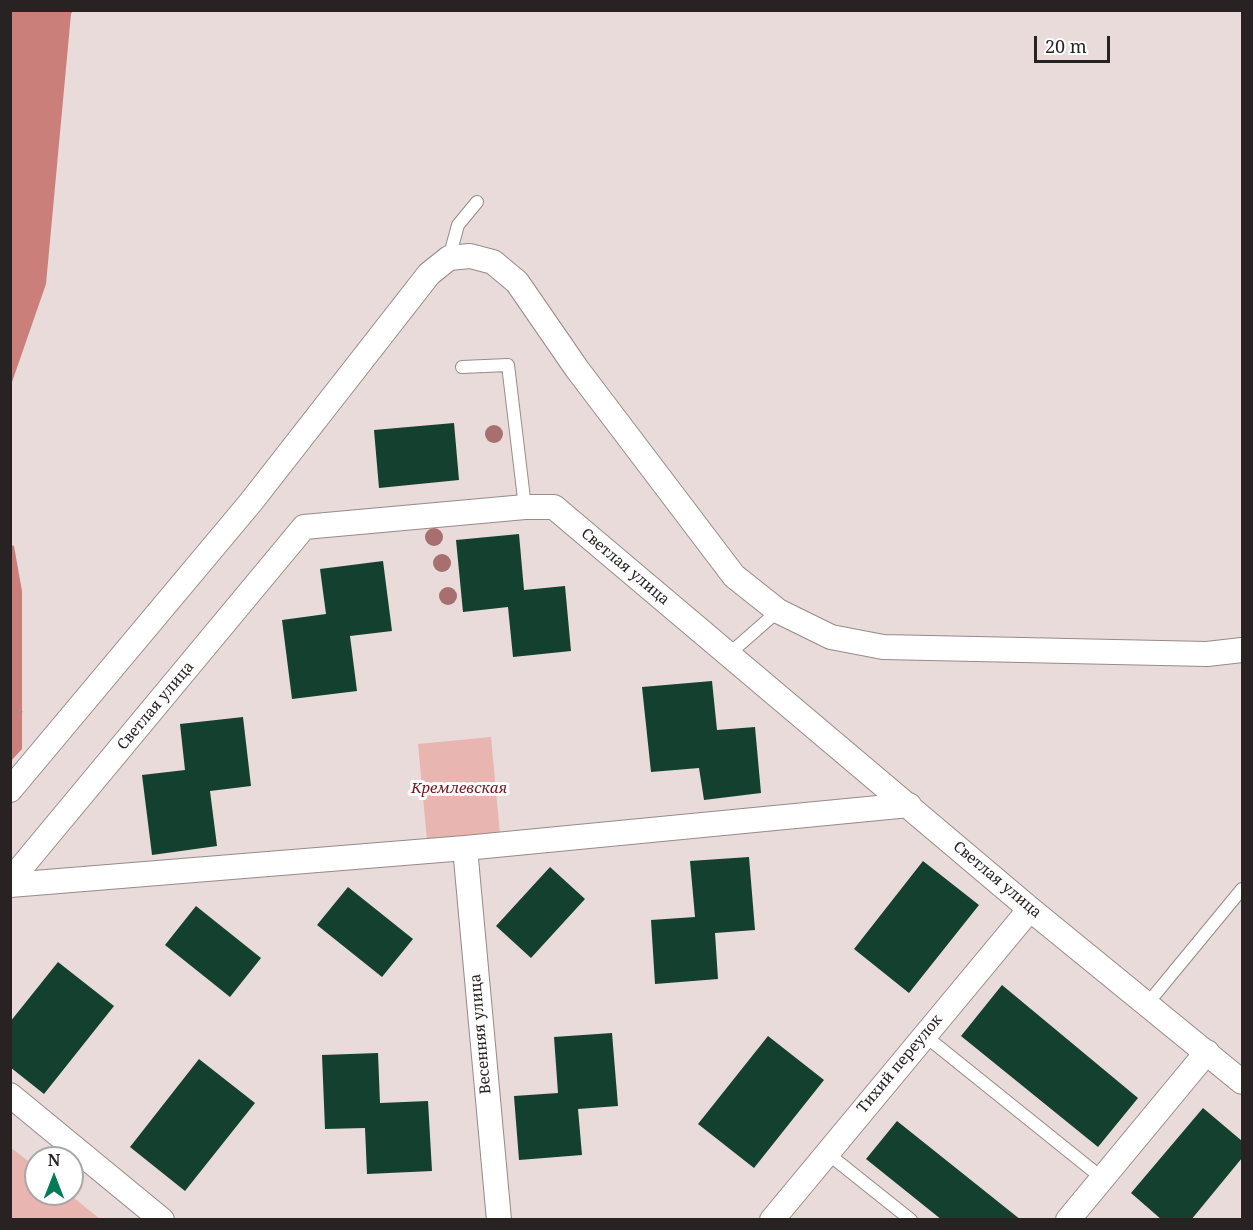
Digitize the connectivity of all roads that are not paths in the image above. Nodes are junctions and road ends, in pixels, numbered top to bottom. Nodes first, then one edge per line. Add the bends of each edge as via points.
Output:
1 (477, 202) dead end
2 (449, 258) junction
3 (462, 367) dead end
4 (525, 507) junction
5 (778, 610) junction
6 (1242, 650) edge
7 (729, 654) junction
8 (10, 790) edge
9 (909, 805) junction
10 (465, 848) junction
11 (10, 883) edge
12 (1242, 889) edge
13 (1030, 909) junction
14 (1148, 1003) junction
15 (924, 1035) junction
16 (1207, 1052) junction
17 (1242, 1082) edge
18 (10, 1095) edge
19 (827, 1153) junction
20 (1102, 1178) junction
21 (162, 1220) edge
22 (499, 1220) edge
23 (772, 1220) edge
24 (911, 1220) edge
25 (1068, 1220) edge

1 - 2 lane via 458,225
2 - 5 street via 470,256 493,262 517,282 598,397 734,576
2 - 8 street via 429,274 251,502
3 - 4 lane via 508,365
4 - 7 street, Светлая улица via 554,507
4 - 11 street, Светлая улица via 304,527
5 - 6 street via 831,637 883,647 1207,654
5 - 7 lane
7 - 9 street, Светлая улица
9 - 10 street
9 - 13 street, Светлая улица
10 - 11 street
10 - 22 street, Весенняя улица
12 - 14 lane
13 - 14 street, Светлая улица
13 - 15 street, Тихий переулок
14 - 16 street, Светлая улица
15 - 19 street, Тихий переулок
15 - 20 lane
16 - 17 street, Светлая улица
16 - 20 street
18 - 21 street
19 - 23 street, Тихий переулок
19 - 24 lane
20 - 25 street

